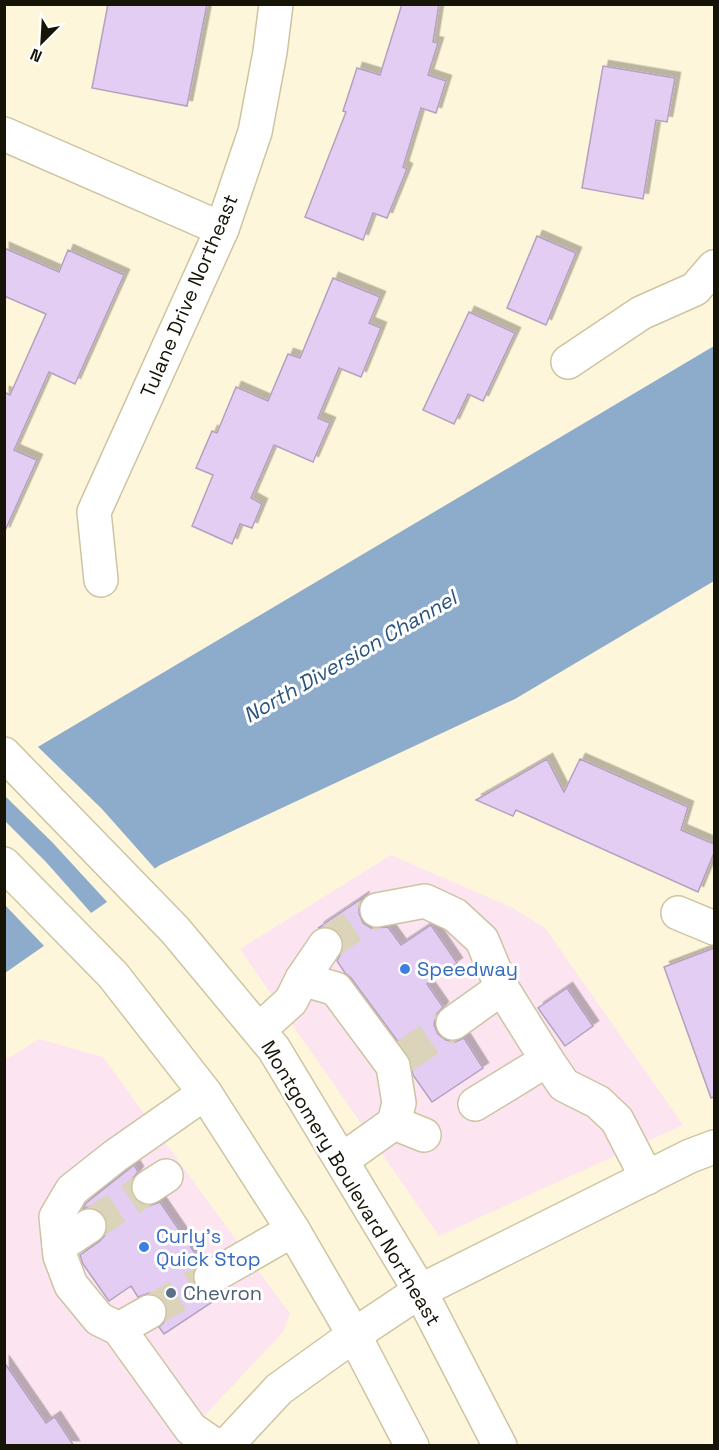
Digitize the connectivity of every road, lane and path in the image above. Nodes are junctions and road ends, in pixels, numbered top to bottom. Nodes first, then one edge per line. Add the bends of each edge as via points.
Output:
1 (276, 4) edge
2 (4, 134) edge
3 (222, 229) junction
4 (714, 267) edge
5 (567, 362) dead end
6 (101, 580) dead end
7 (4, 754) edge
8 (4, 864) edge
9 (376, 910) tunnel mouth
10 (678, 913) dead end
11 (714, 928) edge
12 (325, 945) tunnel mouth
13 (302, 979) junction
14 (502, 988) junction
15 (453, 1023) tunnel mouth
16 (259, 1030) junction
17 (547, 1060) junction
18 (205, 1093) junction
19 (475, 1104) dead end
20 (394, 1123) junction
21 (424, 1135) dead end
22 (714, 1147) edge
23 (342, 1160) junction
24 (647, 1178) junction
25 (89, 1226) tunnel mouth
26 (292, 1230) junction
27 (59, 1246) junction
28 (211, 1277) tunnel mouth
29 (420, 1291) junction
30 (149, 1312) tunnel mouth
31 (119, 1329) junction
32 (354, 1335) junction
33 (216, 1446) edge
34 (226, 1446) edge
35 (412, 1446) edge
36 (500, 1446) edge

1 - 3 main road, Tulane Drive Northeast via 255,132
2 - 3 main road
3 - 6 main road, Tulane Drive Northeast via 94,512
4 - 5 main road via 695,289 641,313
7 - 16 main road, Montgomery Boulevard Northeast via 175,930
8 - 18 main road via 113,975
9 - 14 main road via 425,901 455,915 482,940
10 - 11 main road
12 - 13 main road
13 - 16 main road via 291,1001
13 - 20 main road via 336,989 398,1062 399,1103
14 - 15 main road
14 - 17 main road
16 - 23 main road, Montgomery Boulevard Northeast
17 - 19 main road
17 - 24 main road via 564,1085 598,1102 617,1120
18 - 26 main road
18 - 27 main road via 72,1190 56,1217
20 - 21 main road
20 - 23 main road
22 - 24 main road
23 - 29 main road, Montgomery Boulevard Northeast
24 - 29 main road
25 - 27 main road
26 - 28 main road
26 - 32 main road
27 - 31 main road via 70,1285 99,1319
29 - 32 main road
29 - 36 main road, Montgomery Boulevard Northeast
30 - 31 main road
31 - 33 main road via 191,1429
32 - 34 main road via 279,1389
32 - 35 main road

